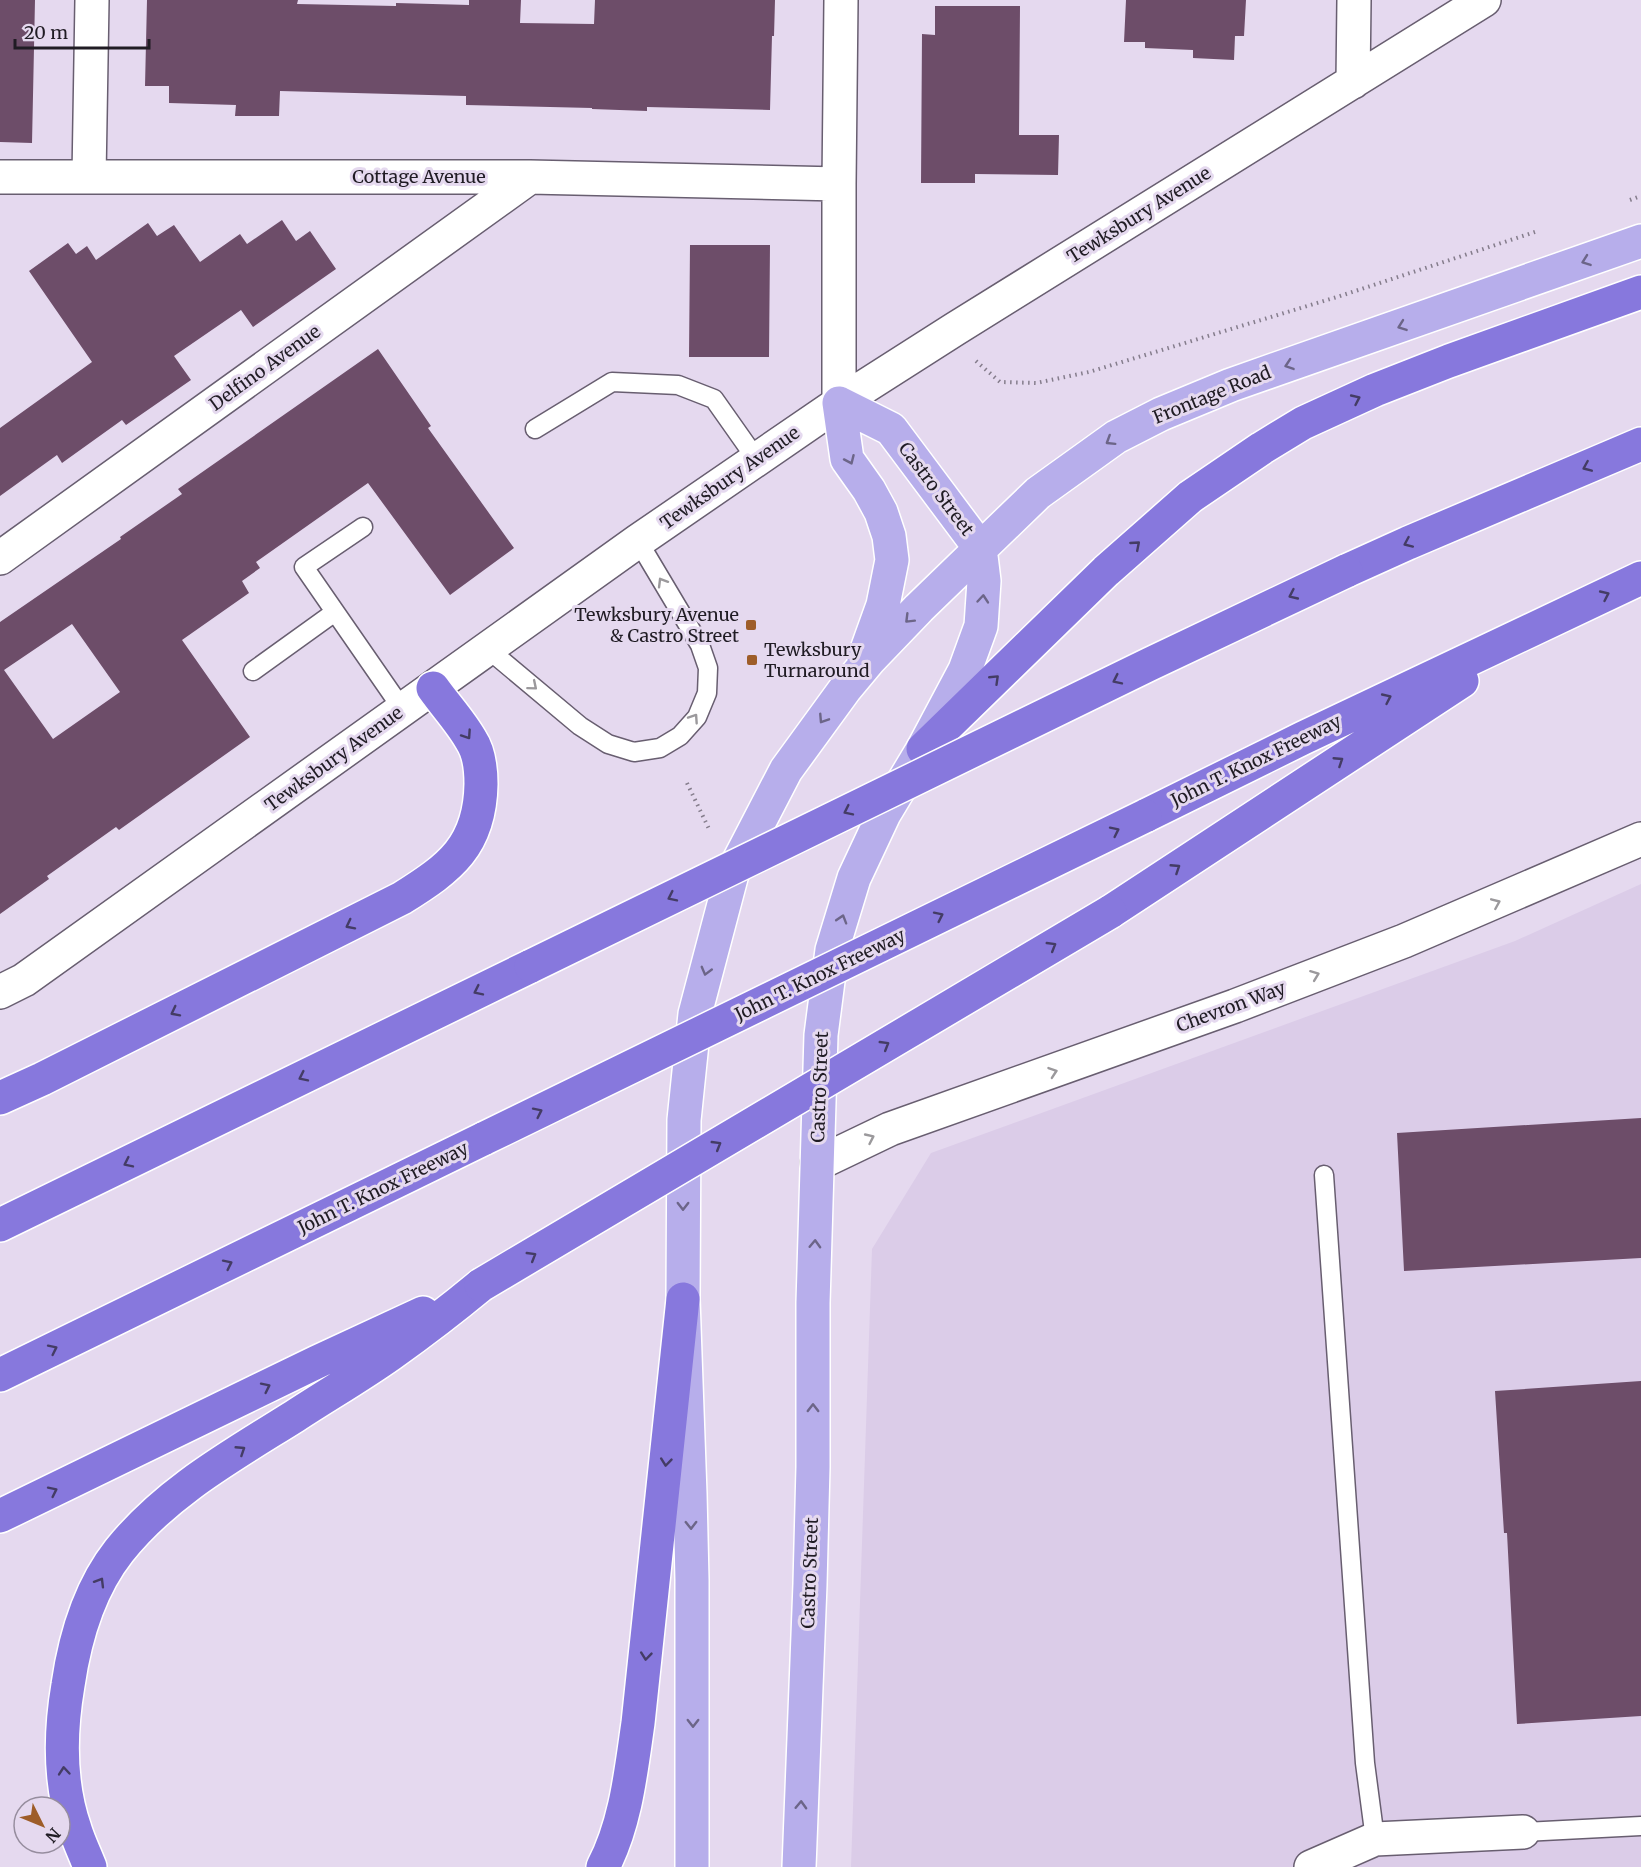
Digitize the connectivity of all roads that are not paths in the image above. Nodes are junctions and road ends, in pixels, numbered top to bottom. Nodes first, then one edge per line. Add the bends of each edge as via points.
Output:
1 (92, 0) edge
2 (842, 0) edge
3 (1354, 0) edge
4 (1484, 0) edge
5 (1353, 82) junction
6 (0, 177) edge
7 (89, 177) junction
8 (530, 177) junction
9 (839, 184) junction
10 (1641, 241) edge
11 (1641, 292) edge
12 (839, 403) junction
13 (535, 429) dead end
14 (1641, 444) edge
15 (757, 460) junction
16 (363, 526) dead end
17 (638, 541) junction
18 (980, 548) junction
19 (0, 558) edge
20 (1641, 578) edge
21 (335, 612) junction
22 (1569, 612) junction
23 (488, 649) junction
24 (253, 671) dead end
25 (858, 673) junction
26 (433, 688) junction
27 (402, 710) junction
28 (923, 749) junction
29 (1641, 839) edge
30 (0, 992) edge
31 (0, 1098) edge
32 (818, 1164) junction
33 (1324, 1175) dead end
34 (0, 1226) edge
35 (481, 1286) junction
36 (682, 1299) junction
37 (0, 1375) edge
38 (0, 1516) edge
39 (1641, 1826) edge
40 (1523, 1832) joint
41 (1375, 1839) junction
42 (90, 1867) edge
43 (603, 1867) edge
44 (692, 1867) edge
45 (799, 1867) edge
46 (1311, 1867) edge

1 - 7 street
2 - 9 street
3 - 5 street
4 - 5 street, Tewksbury Avenue
5 - 12 street, Tewksbury Avenue
6 - 7 street, Cottage Avenue
7 - 8 street, Cottage Avenue
8 - 9 street, Cottage Avenue
8 - 19 street, Delfino Avenue
9 - 12 street
10 -> 18 main road, Frontage Road via 1242,381 1161,414 1116,437 1066,472
28 -> 11 highway via 1106,571 1190,497 1262,448 1304,423 1375,390
12 - 15 street, Tewksbury Avenue
12 - 18 main road, Castro Street via 891,429
12 -> 25 main road via 847,459 880,512 892,560 883,604
13 - 15 lane via 612,382 678,384 714,399
14 -> 34 highway, bridge via 1418,538 1150,664
15 - 17 street, Tewksbury Avenue
16 - 21 lane via 304,567
17 - 23 street, Tewksbury Avenue
23 -> 17 lane via 580,726 608,744 634,752 660,748 680,736 697,717 707,693 708,668 700,645
18 -> 25 main road, Frontage Road
28 -> 18 main road, Castro Street via 965,670 981,626 984,581
22 -> 20 highway, John T. Knox Freeway
21 - 24 lane
21 - 27 lane
35 -> 22 highway, bridge via 1110,912
37 -> 22 highway, John T. Knox Freeway, bridge via 1303,738
23 - 26 street, Tewksbury Avenue
25 -> 36 main road via 786,770 732,874 695,1014 684,1120
26 - 27 street, Tewksbury Avenue
26 -> 31 highway via 472,741 481,770 476,823 463,849 439,875 402,898
27 - 30 street, Tewksbury Avenue via 24,980
32 -> 28 main road, Castro Street via 821,1035 832,950 854,878 884,814
32 -> 29 street, Chevron Way via 890,1129 1339,966
45 -> 32 main road, Castro Street
33 - 41 lane via 1364,1752
38 -> 35 highway
42 -> 35 highway via 74,1828 65,1785 64,1707 80,1627 96,1587 118,1552 143,1523 192,1483 389,1356
36 -> 43 highway via 638,1723 621,1820
36 -> 44 main road via 691,1548
39 - 40 lane
40 - 41 street
41 - 46 street

